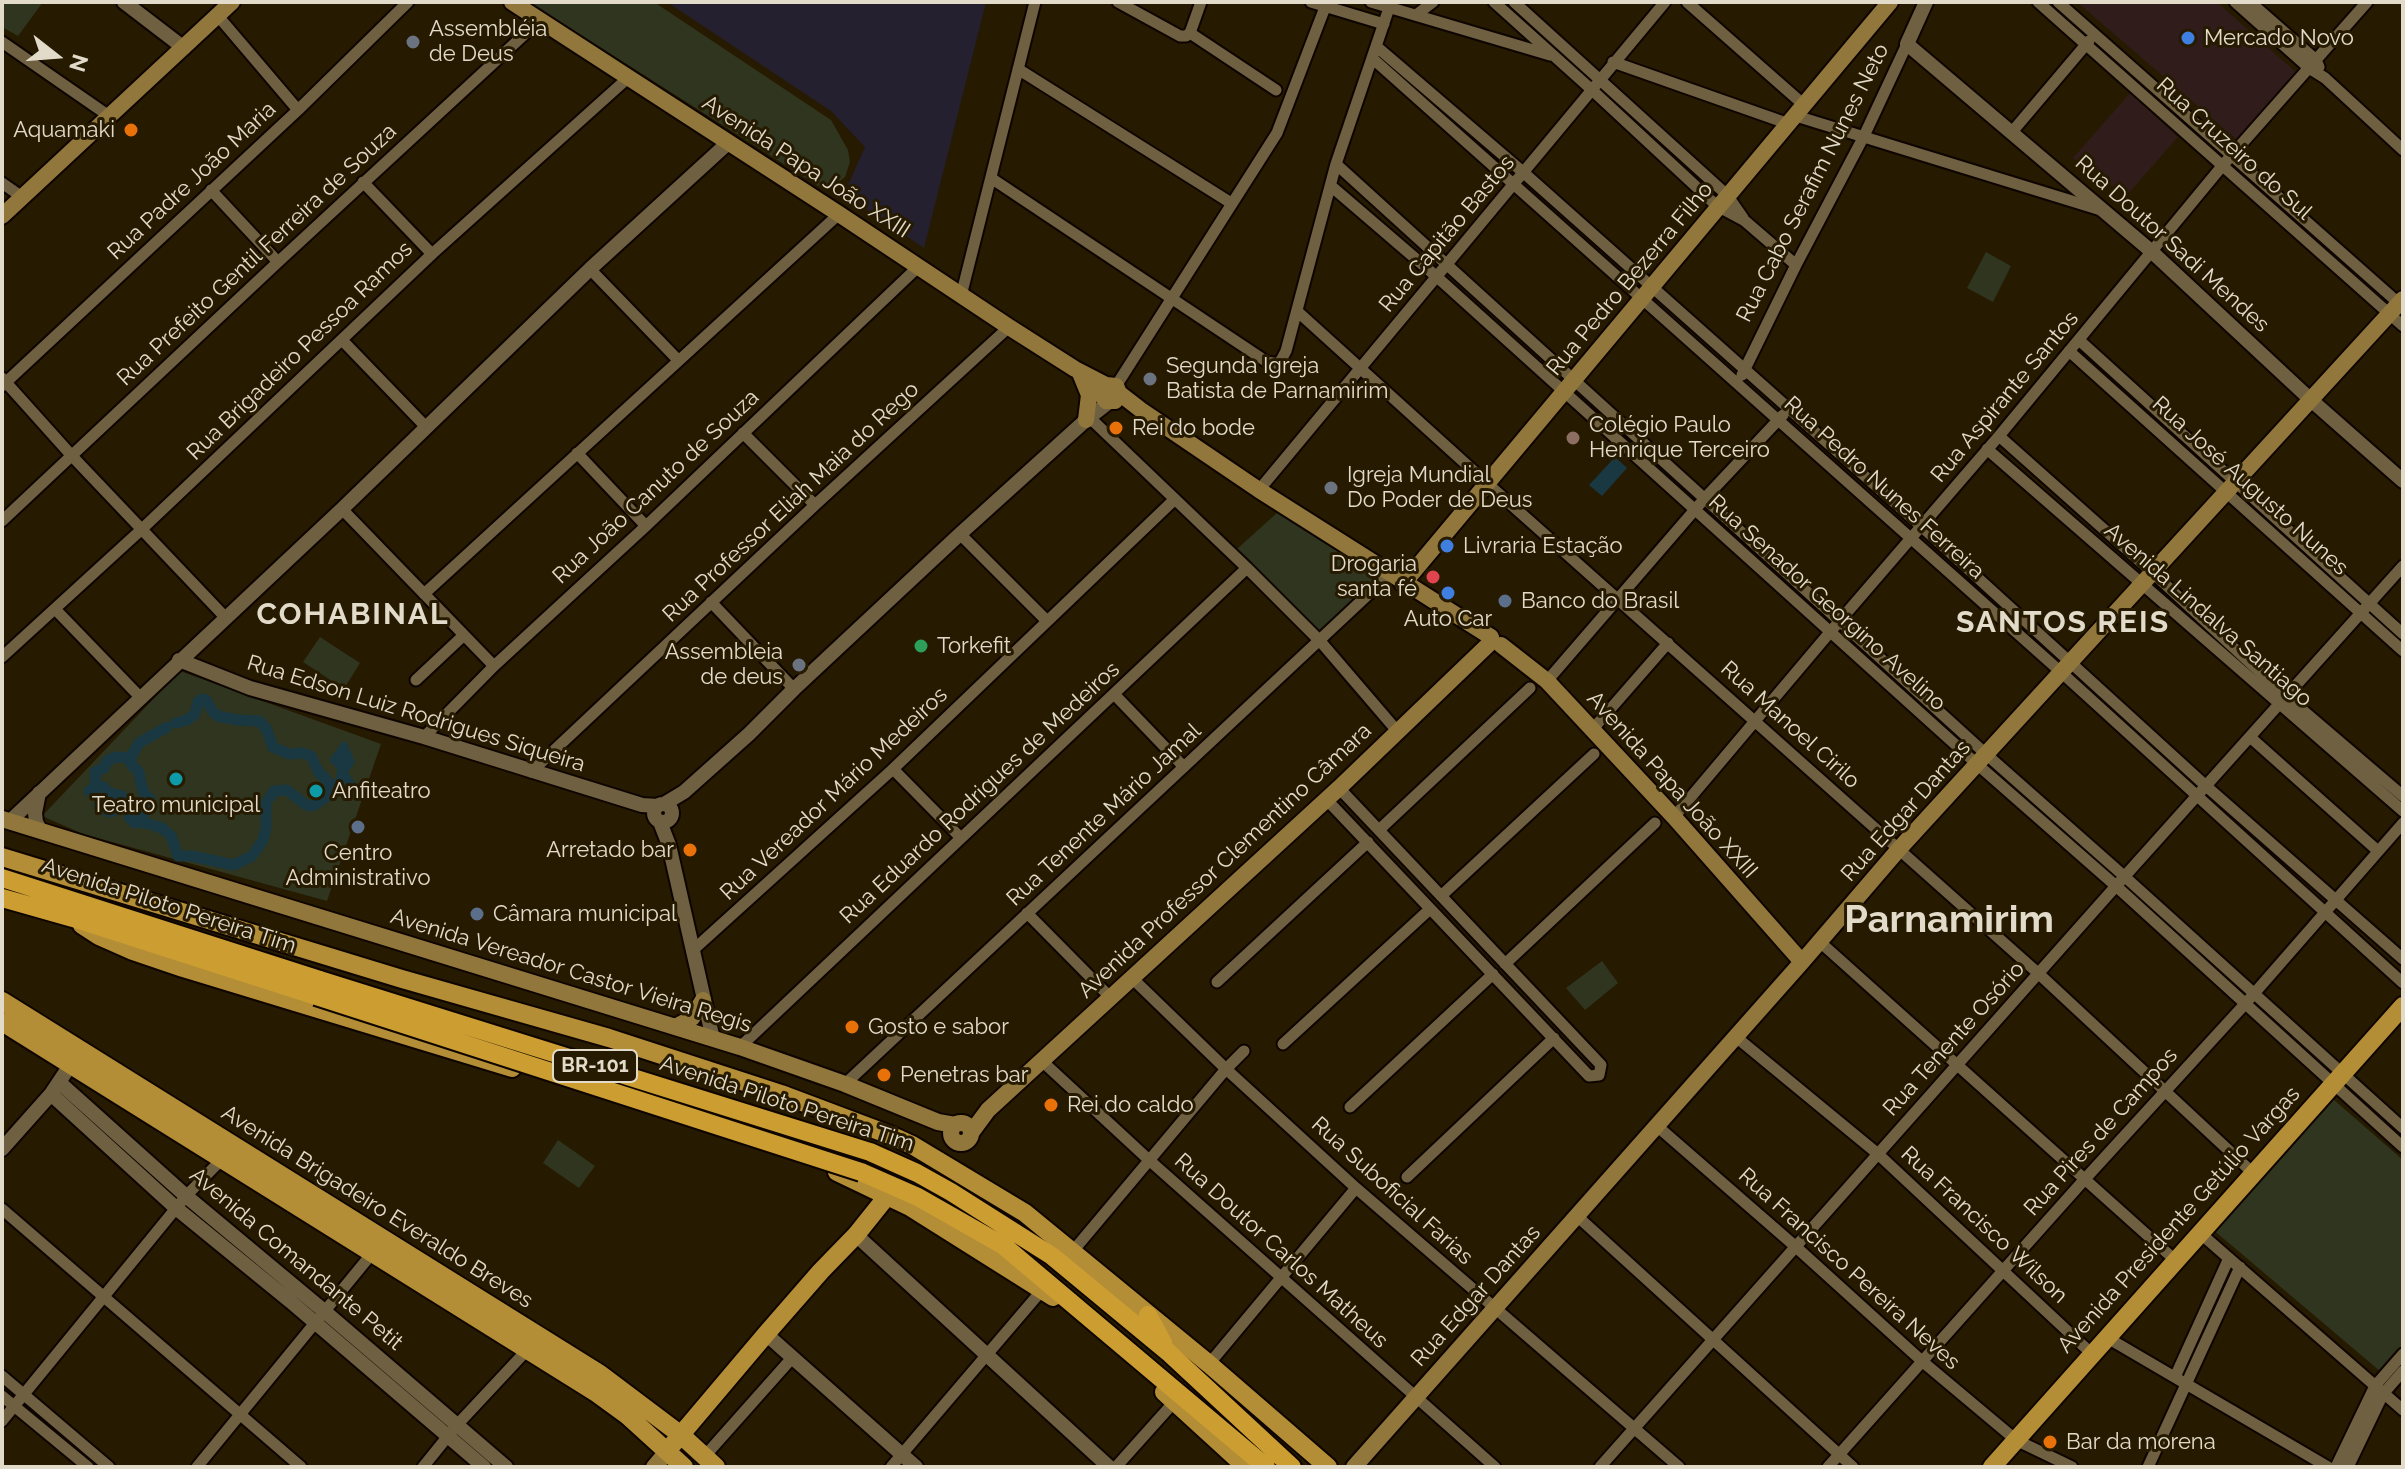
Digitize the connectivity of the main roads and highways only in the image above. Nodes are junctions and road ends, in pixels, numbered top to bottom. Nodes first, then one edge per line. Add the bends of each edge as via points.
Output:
1 (232, 2) edge
2 (512, 2) edge
3 (1890, 2) edge
4 (2, 216) edge
5 (2399, 306) edge
6 (1078, 371) junction
7 (1087, 418) road end
8 (1396, 579) junction
9 (1494, 642) junction
10 (6, 820) edge
11 (2, 857) edge
12 (2, 878) edge
13 (2, 898) edge
14 (73, 918) junction
15 (1802, 962) junction
16 (318, 988) junction
17 (703, 1000) road end
18 (2, 1001) edge
19 (2403, 1006) edge
20 (2, 1022) edge
21 (675, 1027) junction
22 (642, 1049) junction
23 (76, 1057) junction
24 (689, 1064) junction
25 (630, 1103) junction
26 (673, 1116) junction
27 (956, 1131) junction
28 (927, 1154) junction
29 (966, 1177) junction
30 (888, 1195) junction
31 (378, 1246) junction
32 (1148, 1315) junction
33 (1168, 1352) junction
34 (681, 1435) junction
35 (667, 1452) junction
36 (710, 1462) edge
37 (654, 1467) edge
38 (684, 1467) edge
39 (1246, 1467) edge
40 (1266, 1467) edge
41 (1292, 1467) edge
42 (1328, 1467) edge
43 (1354, 1467) edge
44 (1992, 1467) edge

1 - 4 main road
2 - 6 main road, Avenida Papa João XXIII
3 - 8 main road, Rua Pedro Bezerra Filho via 1488,484
5 - 15 main road, Rua Edgar Dantas via 1899,849
6 - 7 main road via 1089,395
6 - 8 main road, Avenida Papa João XXIII
8 - 9 main road, Avenida Papa João XXIII
9 - 15 main road, Avenida Papa João XXIII via 1547,681
9 - 27 main road, Avenida Professor Clementino Câmara via 1043,1062
10 - 21 main road, Avenida Vereador Castor Vieira Regis
11 - 22 main road
12 - 16 highway, Avenida Piloto Pereira Tim / BR-101
13 - 14 highway, Avenida Piloto Pereira Tim / BR-101
14 - 16 highway, Avenida Piloto Pereira Tim / BR-101
14 - 25 main road via 99,936 183,968
15 - 43 main road, Rua Edgar Dantas
16 - 33 highway, Avenida Piloto Pereira Tim / BR-101, bridge via 870,1152 940,1186 1052,1256
16 - 40 highway, Avenida Piloto Pereira Tim / BR-101, bridge via 861,1172 918,1197 1004,1246
17 - 21 main road via 692,1018
18 - 23 main road, Avenida Brigadeiro Everaldo Breves
19 - 44 main road, Avenida Presidente Getúlio Vargas
20 - 23 main road, Avenida Brigadeiro Everaldo Breves
21 - 27 main road, Avenida Vereador Castor Vieira Regis via 845,1084
22 - 24 main road
22 - 25 main road via 650,1071 645,1090
23 - 31 main road, Avenida Brigadeiro Everaldo Breves
24 - 26 main road via 668,1078 664,1101
24 - 28 main road via 860,1122
25 - 26 main road
26 - 30 main road via 791,1154
27 - 28 main road, Avenida Professor Clementino Câmara via 942,1148
27 - 29 main road via 956,1160
28 - 29 main road
29 - 32 main road via 1025,1213
30 - 34 main road
30 - 39 main road via 1043,1289
31 - 34 main road, Avenida Brigadeiro Everaldo Breves via 600,1374
31 - 35 main road, Avenida Brigadeiro Everaldo Breves via 595,1392
32 - 33 highway
32 - 42 main road
33 - 41 highway, Avenida Piloto Pereira Tim / BR-101
34 - 35 main road
34 - 36 main road, Avenida Brigadeiro Everaldo Breves
35 - 37 main road
35 - 38 main road, Avenida Brigadeiro Everaldo Breves

